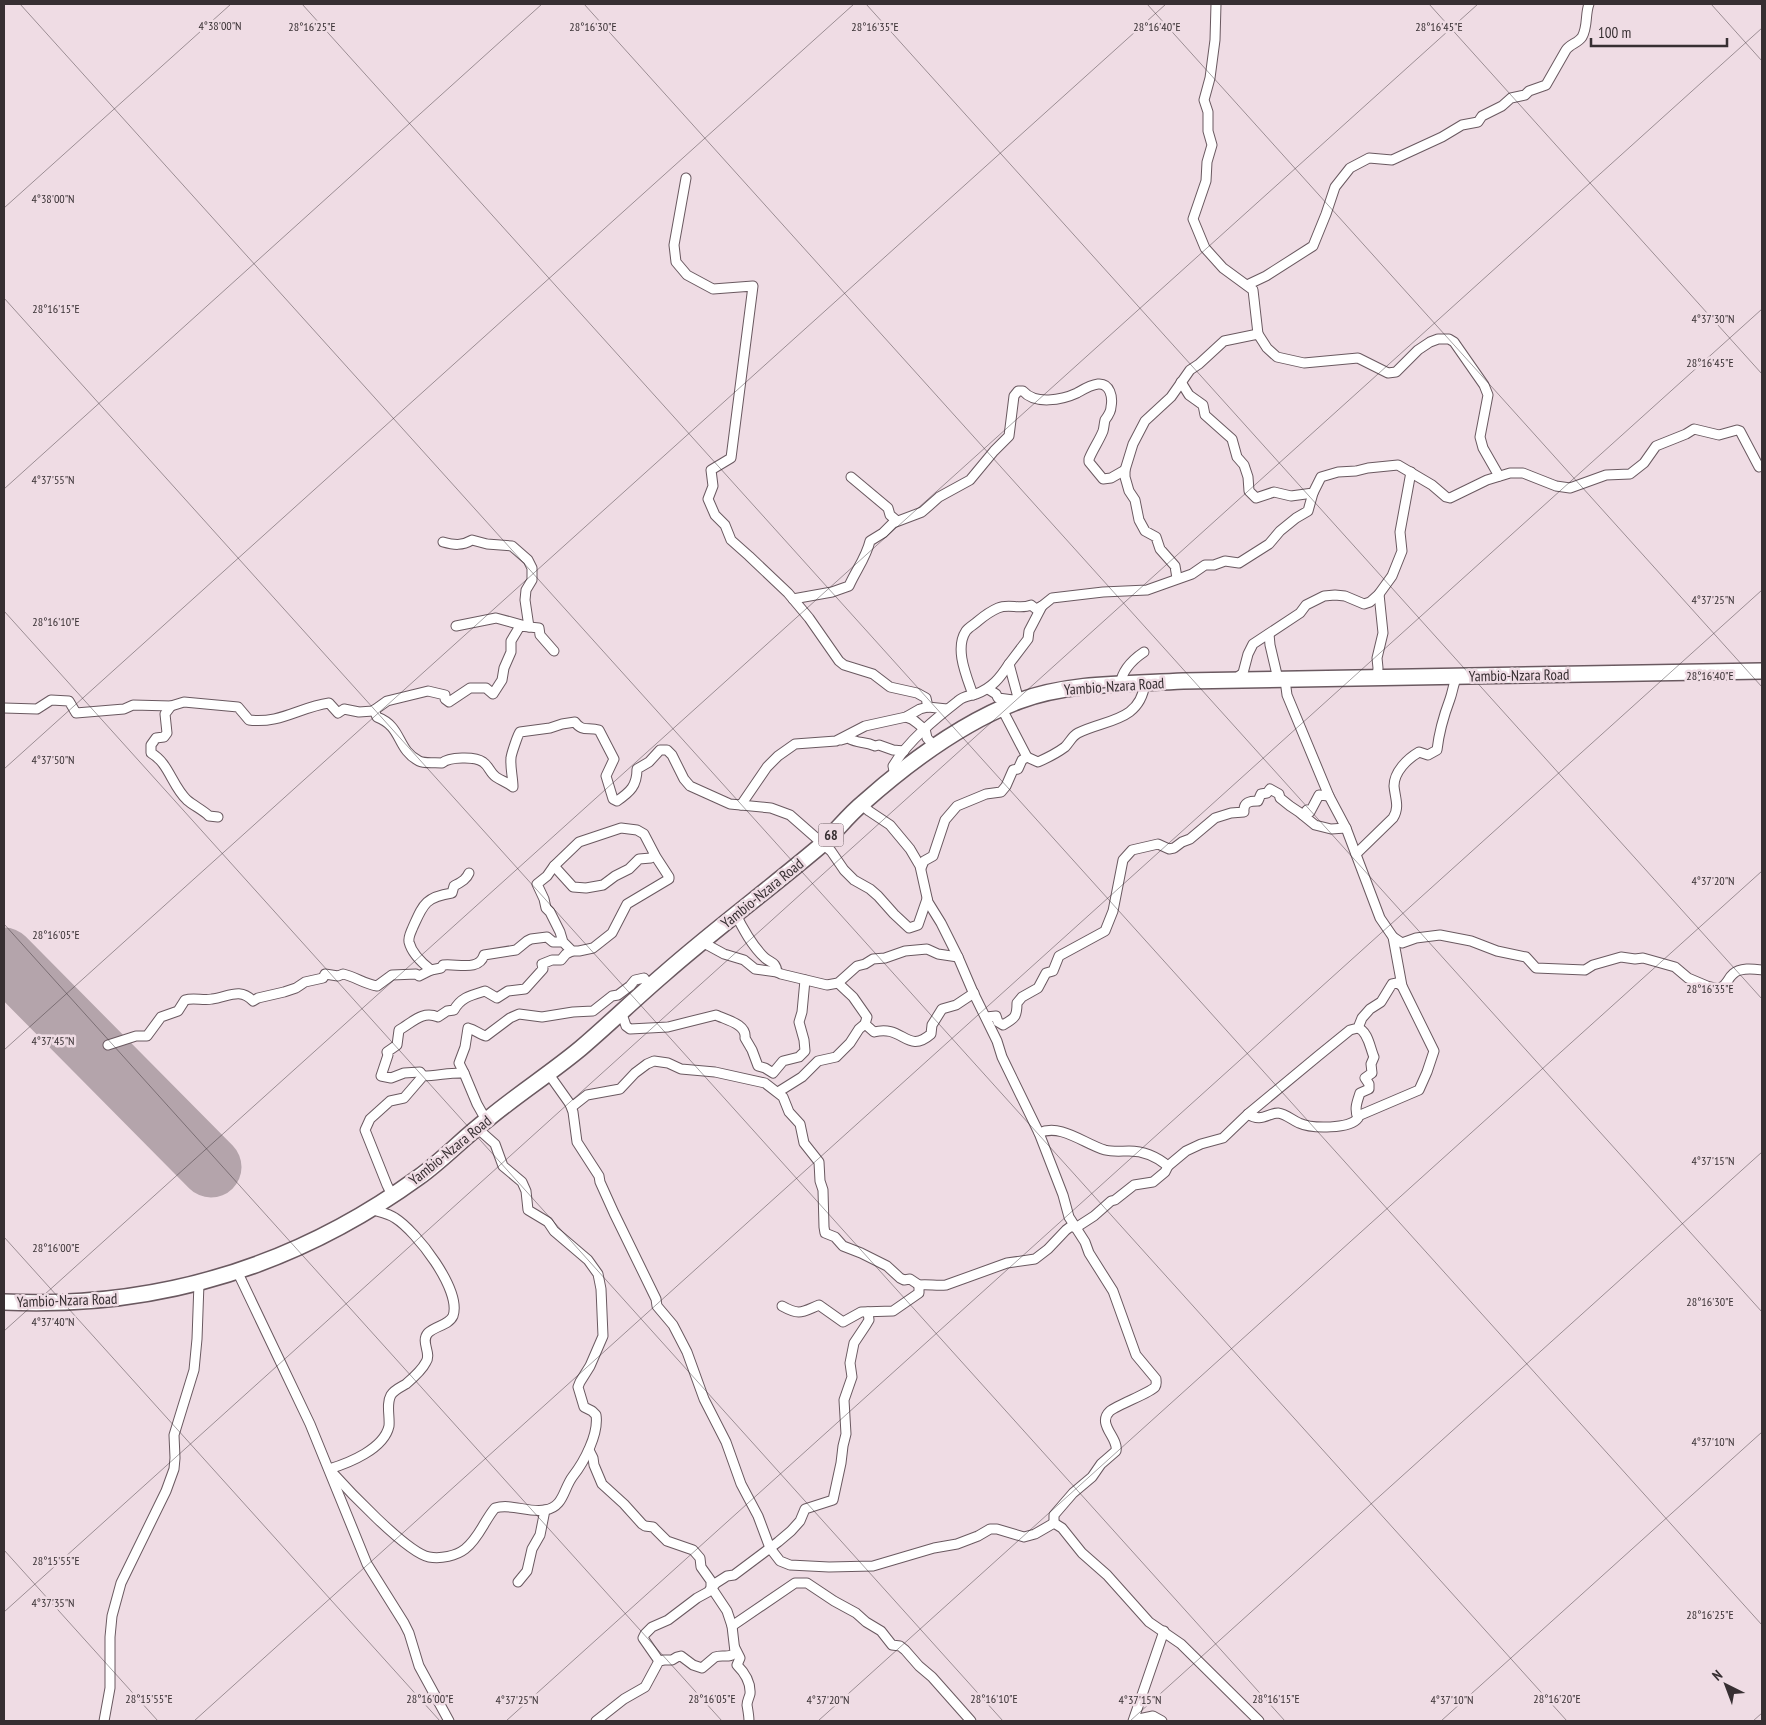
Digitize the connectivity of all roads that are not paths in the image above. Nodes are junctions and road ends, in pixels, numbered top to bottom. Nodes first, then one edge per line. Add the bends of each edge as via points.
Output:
1 (1216, 4) edge
2 (1589, 4) edge
3 (686, 178) dead end
4 (1247, 284) junction
5 (1258, 334) junction
6 (1181, 382) junction
7 (1759, 467) dead end
8 (1125, 470) junction
9 (1410, 472) junction
10 (1499, 476) junction
11 (851, 477) dead end
12 (1313, 493) junction
13 (897, 521) junction
14 (443, 542) dead end
15 (1177, 578) junction
16 (1379, 594) junction
17 (793, 599) junction
18 (1042, 606) junction
19 (456, 626) dead end
20 (529, 626) junction
21 (1269, 634) junction
22 (554, 651) dead end
23 (1144, 652) dead end
24 (1009, 664) junction
25 (1762, 671) edge
26 (1458, 676) junction
27 (1377, 678) junction
28 (1281, 679) junction
29 (1232, 680) junction
30 (1145, 683) junction
31 (1120, 685) junction
32 (988, 689) junction
33 (973, 695) junction
34 (1019, 699) junction
35 (171, 706) junction
36 (928, 706) junction
37 (4, 708) edge
38 (947, 709) junction
39 (1002, 709) junction
40 (374, 710) junction
41 (906, 717) junction
42 (925, 729) junction
43 (836, 741) junction
44 (934, 746) junction
45 (909, 753) junction
46 (1027, 757) junction
47 (1329, 796) junction
48 (861, 804) junction
49 (741, 805) junction
50 (1303, 814) junction
51 (218, 816) dead end
52 (1346, 828) junction
53 (823, 844) junction
54 (654, 854) junction
55 (1356, 854) junction
56 (554, 866) junction
57 (921, 868) junction
58 (469, 873) dead end
59 (927, 899) junction
60 (735, 913) junction
61 (1394, 937) junction
62 (563, 942) junction
63 (702, 942) junction
64 (572, 951) junction
65 (958, 957) junction
66 (431, 970) junction
67 (1762, 970) edge
68 (777, 972) junction
69 (805, 980) junction
70 (838, 982) junction
71 (649, 986) junction
72 (1402, 986) junction
73 (974, 993) junction
74 (621, 1011) junction
75 (986, 1018) junction
76 (865, 1024) junction
77 (1358, 1028) junction
78 (108, 1046) dead end
79 (800, 1057) junction
80 (818, 1061) junction
81 (464, 1072) junction
82 (548, 1073) junction
83 (423, 1076) junction
84 (778, 1092) junction
85 (570, 1104) junction
86 (1248, 1114) junction
87 (1358, 1116) junction
88 (482, 1124) junction
89 (1039, 1133) junction
90 (1168, 1166) junction
91 (392, 1195) junction
92 (370, 1209) junction
93 (1074, 1226) junction
94 (237, 1271) junction
95 (199, 1283) junction
96 (920, 1285) junction
97 (4, 1302) edge
98 (782, 1306) dead end
99 (868, 1312) junction
100 (589, 1450) junction
101 (329, 1468) junction
102 (545, 1510) junction
103 (1054, 1523) junction
104 (770, 1548) junction
105 (518, 1582) dead end
106 (712, 1587) junction
107 (732, 1626) junction
108 (1164, 1632) junction
109 (734, 1648) junction
110 (659, 1661) junction
111 (1134, 1720) edge
112 (104, 1721) edge
113 (449, 1721) edge
114 (596, 1721) edge
115 (749, 1721) edge
116 (971, 1721) edge
117 (1162, 1721) edge
118 (1259, 1721) edge

1 - 4 street via 1215,40 1204,100 1212,145 1206,181 1193,219 1205,248 1223,268
2 - 4 street via 1583,35 1566,50 1546,84 1511,98 1478,122 1462,125 1392,160 1368,158 1350,168 1334,187 1313,246 1266,276
3 - 17 street via 674,245 676,262 688,275 713,289 752,286 730,458 711,470 713,486 708,499 731,540
4 - 5 street via 1253,290
5 - 6 street via 1224,341
5 - 10 street via 1277,357 1304,363 1358,358 1388,373 1396,372 1430,342 1449,339 1488,395 1480,437
6 - 8 street via 1171,397 1145,422 1133,444
6 - 12 street via 1189,395 1203,405 1205,415 1232,440 1237,457 1244,465 1249,491 1256,498 1274,492 1291,496
7 - 10 street via 1737,430 1713,435 1694,429 1656,446 1644,463 1630,474 1606,475 1570,488 1523,473
8 - 13 street via 1103,479 1089,462 1112,406 1107,386 1097,384 1068,396 1042,400 1018,391 1013,400 1009,436 982,468 970,480 939,497 922,512
8 - 15 street via 1144,531 1156,537 1160,549 1175,566
9 - 10 street via 1450,498
9 - 12 street via 1398,465 1338,472 1322,477
9 - 16 street via 1400,532 1402,551 1392,576
11 - 13 street via 888,508
12 - 15 street via 1308,511 1280,531 1269,544 1239,563 1205,565 1192,574
13 - 17 street via 870,541 864,560 849,586
14 - 20 street via 456,545 472,540 512,546 521,553 532,568 532,580 525,600
15 - 18 street via 1147,590 1052,598
16 - 21 street via 1364,604 1345,596 1324,596 1306,605 1300,613
16 - 27 street via 1383,633 1378,651
17 - 36 street via 844,665 873,674 890,687 921,695 926,698
18 - 24 street via 1028,639
18 - 33 street via 1036,609 1031,605 997,608 966,631 961,649
19 - 20 street via 496,618
20 - 22 street via 539,628 540,635
20 - 40 street via 520,626 511,641 502,680 493,694 486,688 470,688 449,702 444,695 428,692 386,702
21 - 28 street
21 - 29 street via 1253,644 1243,673
23 - 31 street via 1129,664
24 - 32 street
24 - 34 street
25 - 26 main road, Yambio-Nzara Road / 68
26 - 27 main road, Yambio-Nzara Road / 68
26 - 55 street via 1443,717 1437,750 1428,755 1419,752 1403,766 1394,786 1397,798 1393,818
27 - 28 main road, Yambio-Nzara Road / 68
28 - 29 main road, Yambio-Nzara Road / 68
28 - 47 street
29 - 30 main road, Yambio-Nzara Road / 68
30 - 31 main road, Yambio-Nzara Road / 68
30 - 46 street via 1144,697 1118,719 1076,734 1065,747 1038,762
31 - 34 main road, Yambio-Nzara Road / 68 via 1055,691
32 - 33 street
32 - 34 street via 1003,700
33 - 38 street via 958,700
34 - 39 main road, Yambio-Nzara Road / 68
35 - 37 street via 133,705 76,713 69,701 51,700 37,709
35 - 40 street via 184,702 238,707 249,720 263,722 329,703 338,712 344,709
35 - 51 street via 165,714 167,733 156,738 151,745 151,753 165,764 173,783 188,801 210,816
36 - 38 street
36 - 41 street
38 - 42 street
39 - 44 main road, Yambio-Nzara Road / 68
39 - 46 street
40 - 49 street via 376,717 394,727 403,747 420,761 442,763 453,758 474,758 513,787 511,756 520,732 575,722 579,728 599,730 611,751 614,759 606,776 613,799 617,801 628,793 637,769 660,750 667,750 690,786 730,804
41 - 42 street via 915,719
41 - 43 street via 865,726
42 - 44 street
42 - 45 street
43 - 45 street via 848,738 856,743 866,742
43 - 49 street via 795,744 767,767
44 - 45 main road, Yambio-Nzara Road / 68
45 - 48 main road, Yambio-Nzara Road / 68 via 895,776
46 - 57 street via 1018,769 1013,770 1001,792 986,794 957,806 945,820 933,856 924,861
47 - 50 street via 1319,795 1312,810
47 - 52 street
48 - 53 main road, Yambio-Nzara Road / 68
48 - 57 street via 890,825
49 - 53 street via 771,808 790,815
50 - 52 street via 1315,825
50 - 75 street via 1270,789 1261,794 1258,801 1249,801 1243,808 1244,812 1215,818 1174,848 1158,844 1132,850 1123,860 1113,911 1105,931 1059,956 1053,971 1046,973 1038,988 1017,1003 1014,1019 1003,1025 996,1016
52 - 55 street
53 - 59 street via 854,880 870,889 909,928 918,925
53 - 60 main road, Yambio-Nzara Road / 68
54 - 56 street via 651,858 639,859 603,885 586,888 573,887
54 - 56 street via 644,834 621,828 579,842
54 - 64 street via 669,880 627,904 612,934 600,943 593,948
55 - 61 street via 1380,918
56 - 62 street via 537,884
57 - 59 street
58 - 66 street via 454,886 452,893 427,901 420,908 408,939 419,959
59 - 65 street
60 - 63 main road, Yambio-Nzara Road / 68
60 - 68 street via 766,960 776,965
61 - 67 street via 1402,943 1440,935 1471,941 1526,957 1536,968 1585,970 1621,957 1650,959 1675,967 1688,978 1719,989 1726,986 1732,974 1738,971
61 - 72 street
62 - 64 street
62 - 66 street via 553,942 547,937 531,939 516,950 484,955 476,964 449,964
63 - 68 street via 744,960 755,969
63 - 71 main road, Yambio-Nzara Road / 68
64 - 83 street via 561,960 542,964 543,969 525,989 508,991 496,998 485,992 473,994 459,1002 454,1010 438,1017 418,1016 399,1030 397,1045 387,1052 381,1076 391,1078 420,1072
65 - 70 street via 927,949 905,951 857,966
65 - 73 street
66 - 78 street via 419,976 392,975 377,986 343,974 325,974 323,978 253,1001 241,994 211,1000 192,998 185,1000 178,1011 162,1017 147,1036 136,1036
68 - 69 street
69 - 70 street via 827,985
69 - 79 street via 799,1022 804,1051
70 - 76 street via 867,1017
71 - 74 main road, Yambio-Nzara Road / 68
71 - 81 street via 644,978 635,980 593,1011 542,1017 519,1014 486,1036 468,1028 459,1062
72 - 77 street via 1395,982 1390,986 1381,1002 1362,1018
72 - 87 street via 1434,1051 1427,1072 1419,1090
73 - 75 street
73 - 76 street via 956,1005 942,1009 932,1025 931,1034 920,1042 910,1041 890,1030 874,1032
74 - 79 street via 630,1029 668,1027 716,1015 743,1028 758,1066 771,1073 785,1059
74 - 82 main road, Yambio-Nzara Road / 68
75 - 89 street
76 - 80 street via 836,1057
77 - 86 street via 1347,1032
77 - 87 street via 1365,1033 1374,1057 1372,1073 1365,1079 1369,1089 1360,1093 1355,1110
79 - 80 street
80 - 84 street via 802,1077
81 - 83 street
81 - 88 street
82 - 85 street
82 - 88 main road, Yambio-Nzara Road / 68
83 - 91 street via 404,1098 390,1101 370,1119 365,1130
84 - 85 street via 756,1080 681,1069 658,1061 639,1069 620,1089 587,1095 573,1106
84 - 96 street via 800,1124 804,1143 820,1165 826,1233 846,1248 886,1266 900,1278 910,1278
85 - 104 street via 578,1142 600,1176 657,1306 687,1352 704,1399 726,1442
86 - 87 street via 1263,1118 1278,1113 1318,1127 1350,1124
86 - 90 street via 1224,1138 1186,1151
88 - 91 main road, Yambio-Nzara Road / 68 via 441,1161
88 - 100 street via 503,1166 522,1182 528,1210 548,1222 598,1274 603,1336 578,1388 584,1407 596,1416
89 - 90 street via 1052,1129 1109,1150 1144,1152
89 - 93 street
90 - 93 street via 1153,1182 1134,1185 1094,1216
91 - 92 main road, Yambio-Nzara Road / 68
92 - 94 main road, Yambio-Nzara Road / 68 via 292,1250
92 - 101 street via 395,1217 418,1238 447,1282 453,1314 448,1322 427,1334 426,1362 411,1380 391,1395 388,1427 380,1441 364,1454
93 - 96 street via 1035,1259 1007,1263 946,1285
93 - 103 street via 1113,1291 1135,1352 1156,1384 1109,1413 1106,1426 1116,1451 1054,1515
94 - 95 main road, Yambio-Nzara Road / 68
94 - 101 street
95 - 97 main road, Yambio-Nzara Road / 68 via 101,1301
95 - 112 street via 194,1370 174,1435 174,1469 121,1583 112,1616 110,1688
96 - 99 street via 919,1293 893,1311
98 - 99 street via 798,1313 819,1305 843,1322 861,1312
99 - 104 street via 869,1320 854,1343 850,1363 852,1377 844,1400 846,1434 834,1498 805,1509 798,1524
100 - 102 street via 562,1500
100 - 106 street via 602,1484 642,1524 653,1527 667,1541 693,1550 700,1558 701,1567
101 - 102 street via 402,1542 428,1557 449,1556 466,1548 498,1507
101 - 113 street via 367,1564 404,1623 419,1666
102 - 105 street via 527,1571
103 - 104 street via 1024,1537 990,1529 957,1544 873,1566 790,1565 780,1561
103 - 108 street via 1150,1622
104 - 106 street via 734,1576 727,1576
106 - 107 street
106 - 110 street via 645,1634 643,1638
107 - 109 street
107 - 116 street via 795,1583 807,1583 874,1625 892,1645 905,1650
108 - 111 street
108 - 118 street via 1181,1644
109 - 110 street via 733,1655 715,1656 702,1668 681,1656
109 - 115 street via 740,1658 738,1665 748,1680
110 - 114 street via 645,1686
111 - 117 street via 1153,1716

